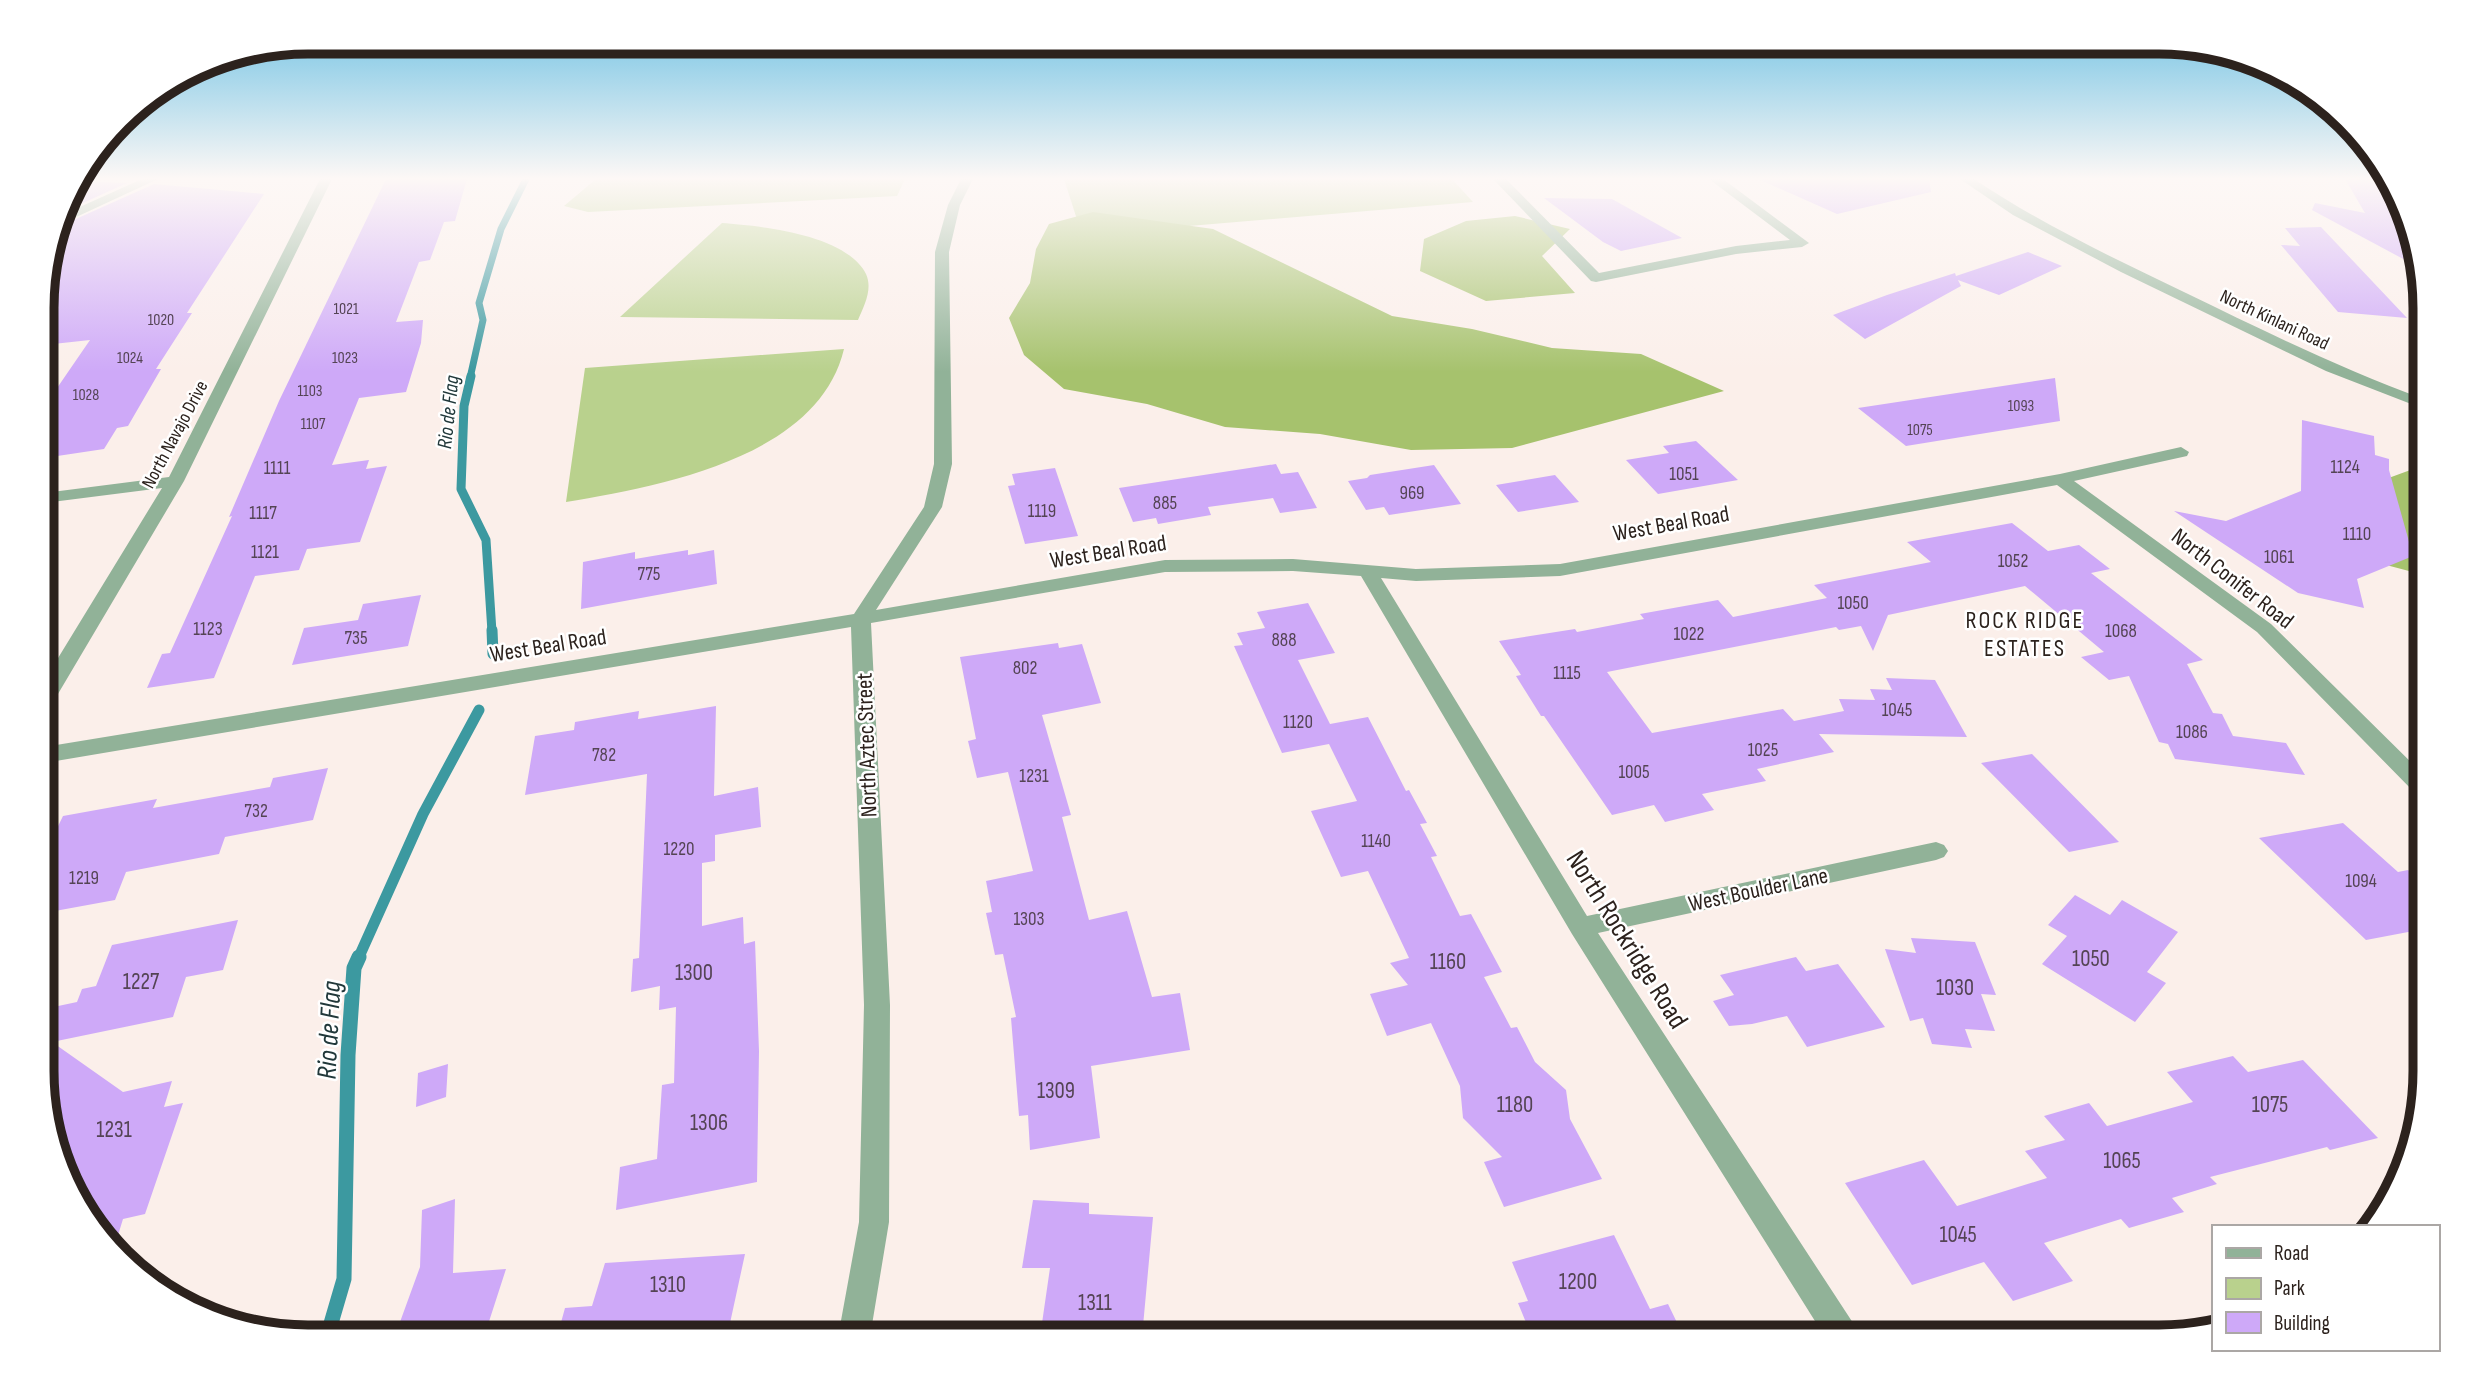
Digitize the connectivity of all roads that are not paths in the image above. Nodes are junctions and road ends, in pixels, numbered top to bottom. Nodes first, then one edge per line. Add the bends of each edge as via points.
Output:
1 (294, 243) edge
2 (944, 243) edge
3 (1562, 243) edge
4 (1799, 243) edge
5 (2078, 243) edge
6 (2413, 399) edge
7 (2181, 452) dead end
8 (2060, 479) junction
9 (175, 481) junction
10 (54, 498) edge
11 (1367, 570) junction
12 (861, 620) junction
13 (54, 682) edge
14 (54, 753) edge
15 (2413, 777) edge
16 (1936, 851) dead end
17 (1581, 926) junction
18 (856, 1325) edge
19 (1837, 1325) edge

1 - 9 street, North Navajo Drive
2 - 12 street via 943,464 933,507
3 - 4 street via 1596,278 1736,250
5 - 6 street, North Kinlani Road via 2297,352
7 - 8 street, West Beal Road
8 - 11 street, West Beal Road via 1560,570 1416,575
8 - 15 street, North Conifer Road via 2264,628
9 - 10 street
9 - 13 street, North Navajo Drive
11 - 12 street, West Beal Road via 1293,565 1166,566
11 - 17 street, North Rockridge Road
12 - 14 street, West Beal Road
12 - 18 street, North Aztec Street via 877,1005 874,1222
16 - 17 street, West Boulder Lane
17 - 19 street, North Rockridge Road

